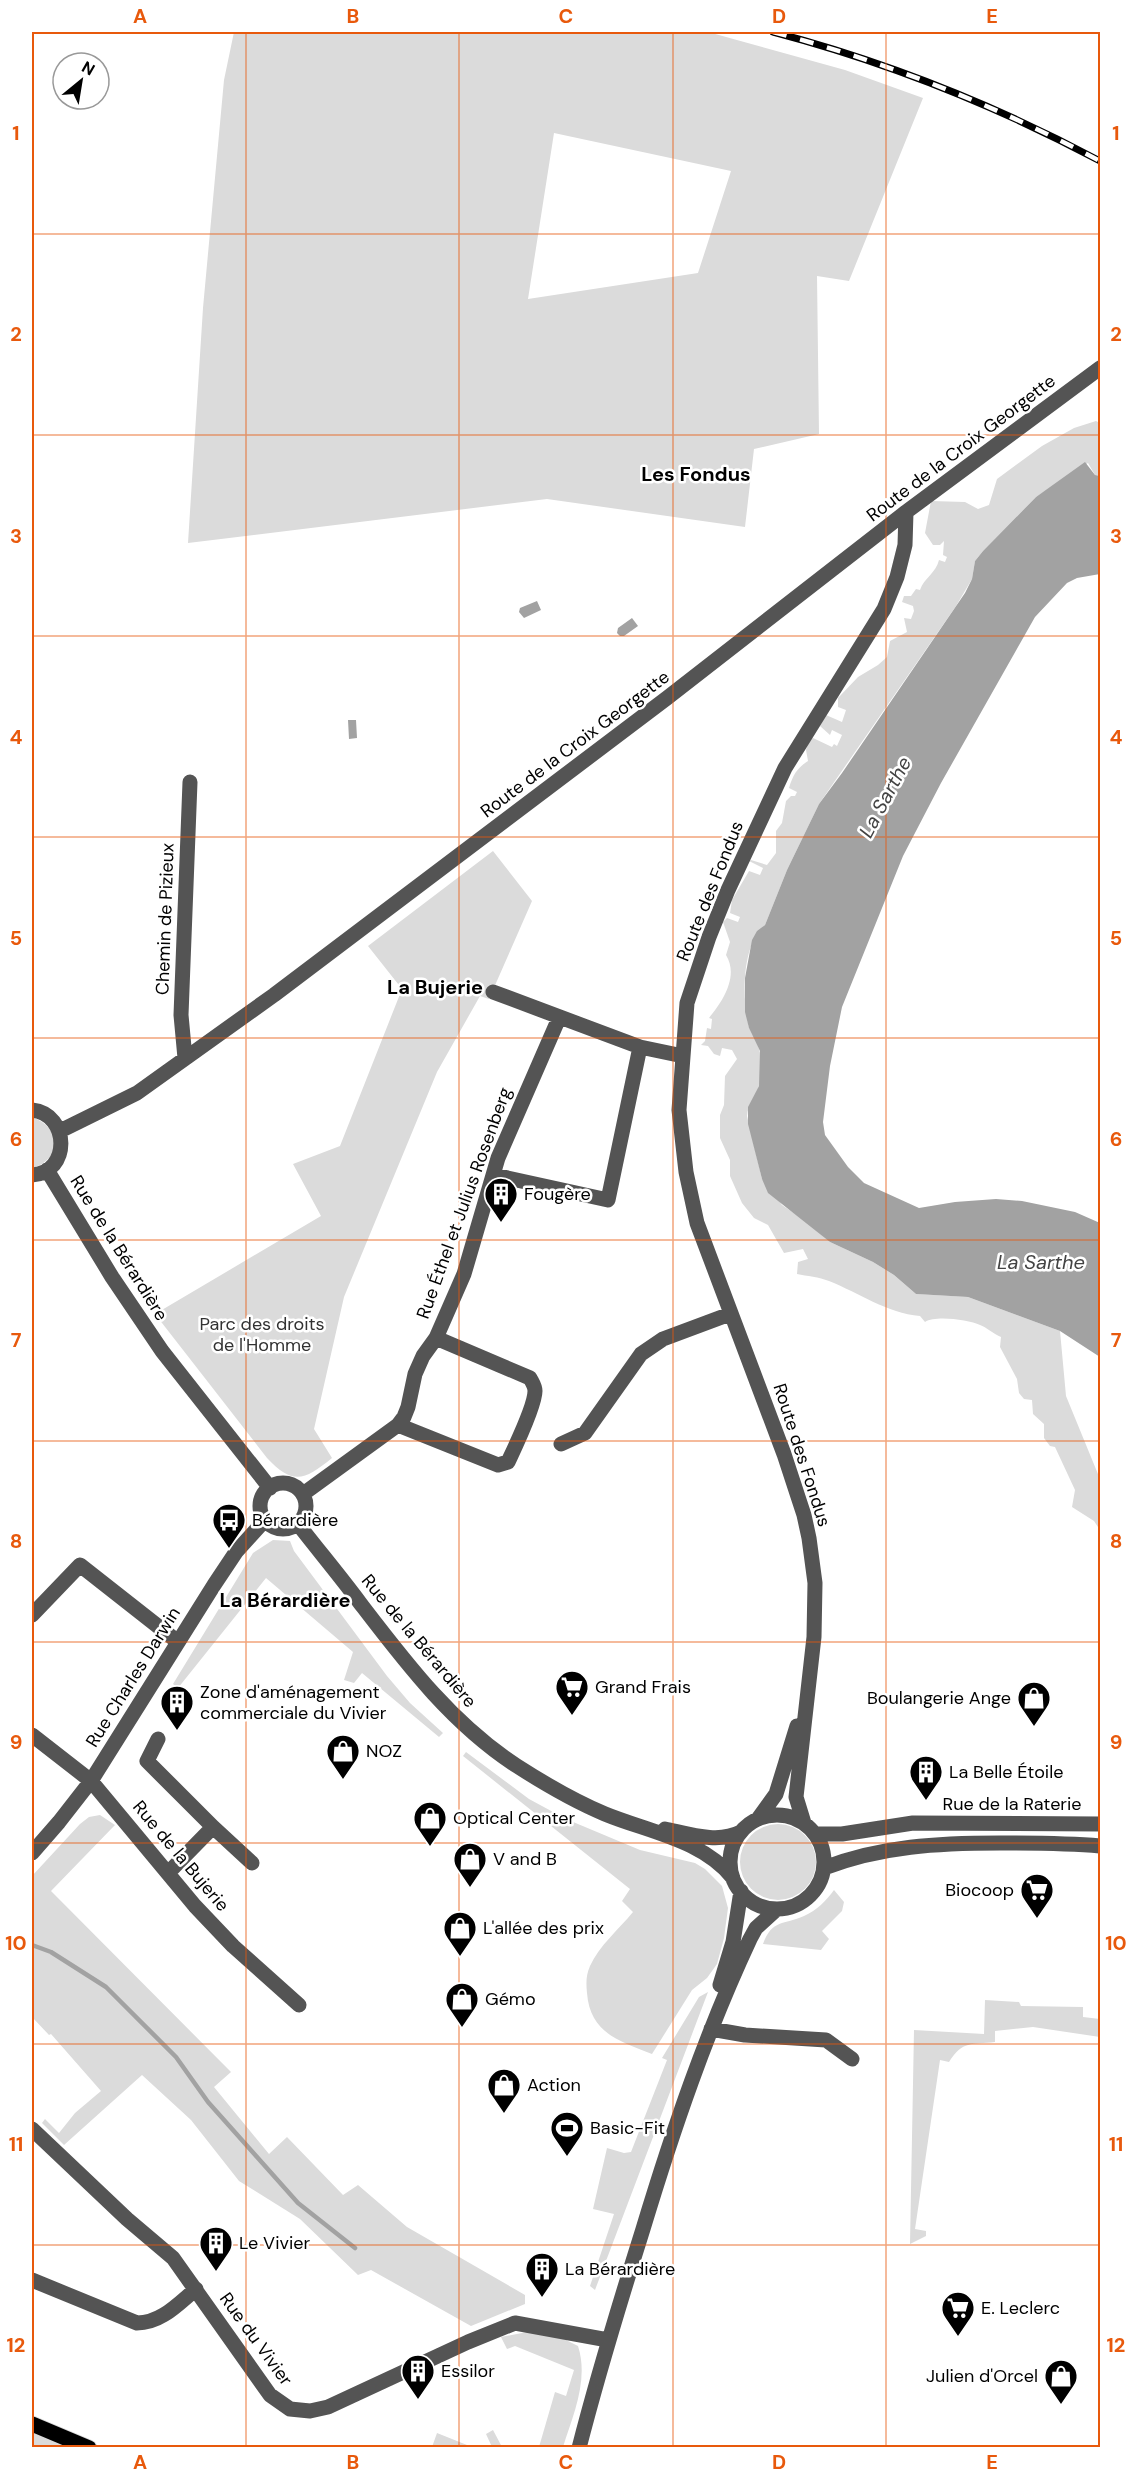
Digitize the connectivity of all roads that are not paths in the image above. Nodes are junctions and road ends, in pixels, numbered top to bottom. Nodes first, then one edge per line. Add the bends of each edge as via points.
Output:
1 (1101, 368) edge
2 (906, 512) junction
3 (190, 782) dead end
4 (493, 992) dead end
5 (559, 1018) junction
6 (640, 1047) junction
7 (683, 1056) junction
8 (185, 1058) junction
9 (32, 1110) edge
10 (60, 1131) junction
11 (47, 1170) junction
12 (32, 1175) edge
13 (494, 1175) junction
14 (730, 1314) junction
15 (436, 1338) junction
16 (398, 1425) junction
17 (561, 1444) dead end
18 (270, 1488) junction
19 (303, 1494) junction
20 (265, 1520) junction
21 (298, 1524) junction
22 (32, 1615) edge
23 (178, 1642) junction
24 (809, 1686) junction
25 (32, 1735) edge
26 (158, 1739) dead end
27 (91, 1781) junction
28 (618, 1819) junction
29 (758, 1819) junction
30 (804, 1823) junction
31 (1101, 1824) edge
32 (213, 1827) junction
33 (741, 1832) junction
34 (815, 1834) junction
35 (1101, 1846) edge
36 (32, 1852) edge
37 (252, 1863) dead end
38 (824, 1868) junction
39 (168, 1873) junction
40 (737, 1885) junction
41 (777, 1909) junction
42 (299, 2006) dead end
43 (711, 2029) junction
44 (702, 2051) junction
45 (852, 2059) dead end
46 (35, 2139) edge
47 (32, 2280) edge
48 (196, 2289) junction
49 (608, 2340) junction
50 (32, 2424) edge
51 (580, 2446) edge
52 (89, 2448) edge

1 - 2 street, Route de la Croix Georgette
2 - 7 street, Route des Fondus via 905,545 884,609 785,768 709,936 687,1003
2 - 8 street, Route de la Croix Georgette via 435,876
3 - 8 street, Chemin de Pizieux via 181,1015
4 - 5 street
5 - 6 street
5 - 13 street, Rue Éthel et Julius Rosenberg via 511,1125
6 - 7 street
6 - 13 street via 608,1200
7 - 14 street, Route des Fondus via 679,1110 686,1172 697,1223
8 - 10 street, Route de la Croix Georgette via 137,1093
9 - 10 street via 46,1115
10 - 11 street via 60,1153
11 - 12 street
11 - 18 street, Rue de la Bérardière via 162,1351
13 - 15 street, Rue Éthel et Julius Rosenberg via 464,1274
14 - 17 street via 663,1339 641,1354 585,1433
14 - 24 street, Route des Fondus via 804,1515 815,1583
15 - 16 street, Rue Éthel et Julius Rosenberg via 415,1374 408,1407
15 - 16 street via 530,1378 534,1384 532,1404 508,1462 498,1465
16 - 19 street
18 - 19 street via 284,1484
18 - 20 street via 262,1499
19 - 21 street via 306,1508
20 - 21 street via 283,1529
20 - 23 street, Rue Charles Darwin via 236,1552
21 - 28 street, Rue de la Bérardière via 400,1654 467,1728 553,1788
22 - 23 street via 80,1565
23 - 27 street, Rue Charles Darwin
24 - 29 street, Route des Fondus via 776,1794
24 - 30 street, Route des Fondus via 796,1797
25 - 27 street, Rue de la Bujerie
26 - 32 street via 147,1761
27 - 36 street, Rue Charles Darwin
27 - 39 street, Rue de la Bujerie
28 - 33 street, Rue de la Bérardière via 705,1837 728,1838
28 - 40 street, Rue de la Bérardière via 702,1851 721,1864
29 - 30 street via 780,1815
29 - 33 street
30 - 34 street
31 - 34 street, Rue de la Raterie via 913,1823 842,1834
32 - 37 street
32 - 39 street
33 - 40 street via 730,1855
34 - 38 street via 823,1850
35 - 38 street via 933,1844 871,1853
38 - 41 street via 808,1897
39 - 42 street, Rue de la Bujerie via 233,1946
40 - 41 street via 760,1906
40 - 44 street via 733,1942
41 - 43 street via 756,1928
43 - 44 street
43 - 45 street via 826,2040
44 - 49 street
46 - 48 street, Rue du Vivier via 173,2258
47 - 48 street via 137,2323 158,2319
48 - 49 street, Rue du Vivier via 266,2390 294,2410 328,2407 515,2324
49 - 51 street
50 - 52 main road

